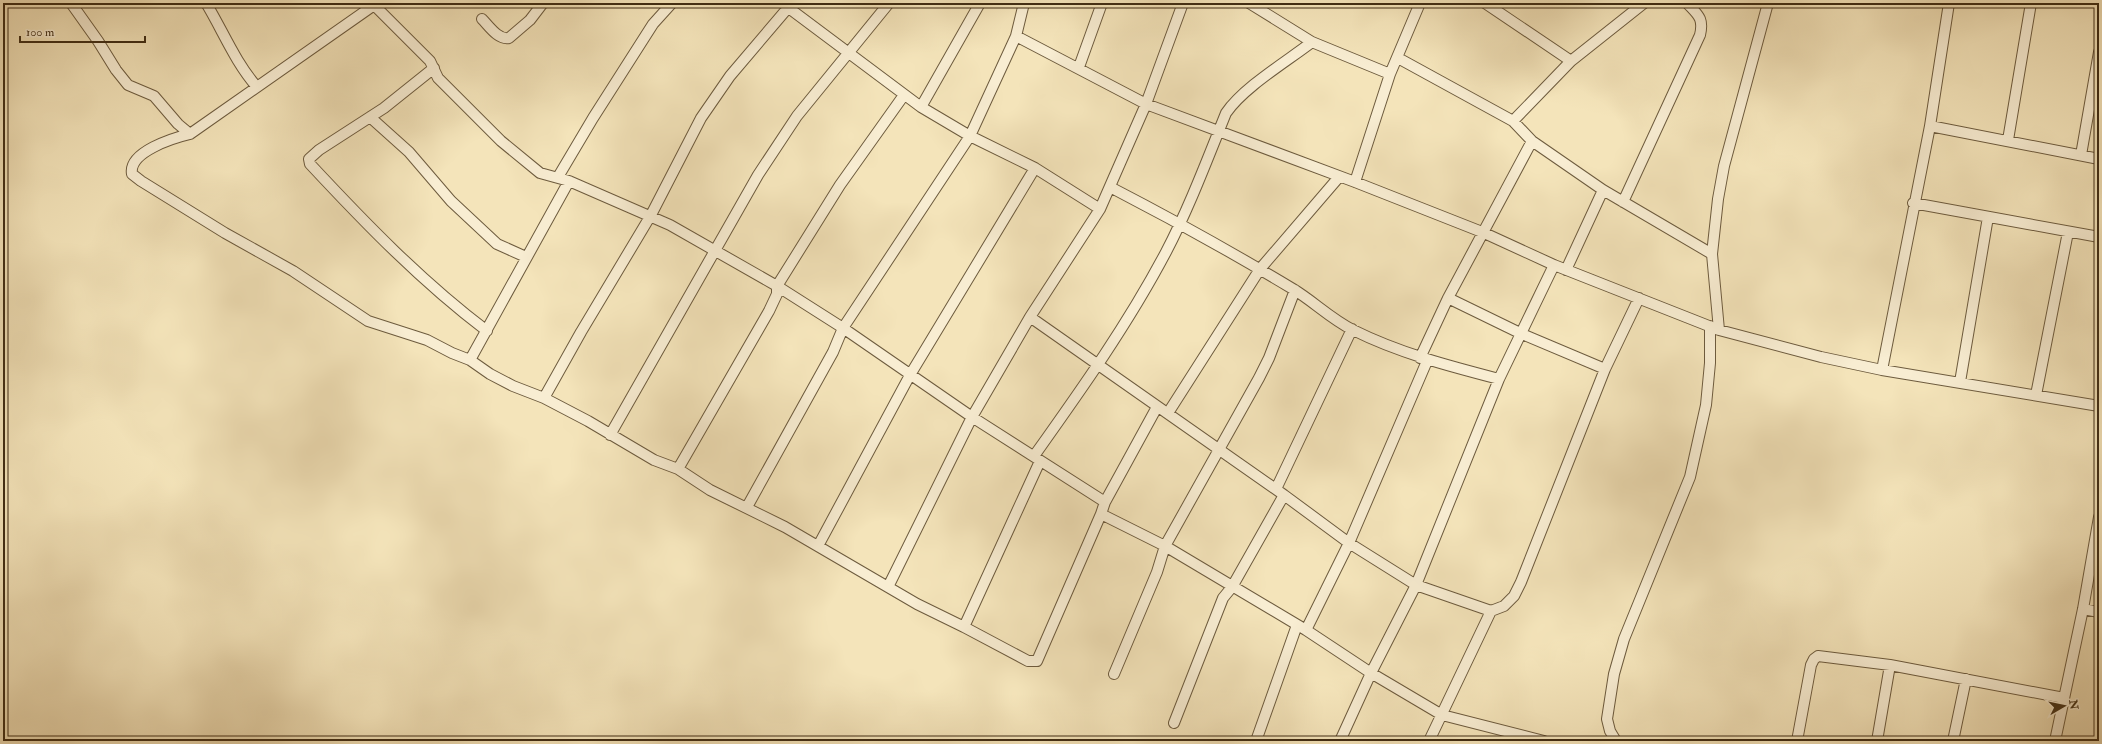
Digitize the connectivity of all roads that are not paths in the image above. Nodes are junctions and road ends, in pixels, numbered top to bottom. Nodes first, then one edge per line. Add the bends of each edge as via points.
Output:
1 (71, 3) edge
2 (206, 3) edge
3 (543, 3) edge
4 (672, 3) edge
5 (889, 3) edge
6 (980, 3) edge
7 (1024, 3) edge
8 (1102, 3) edge
9 (1183, 3) edge
10 (1249, 3) edge
11 (1420, 3) edge
12 (1485, 3) edge
13 (1644, 3) edge
14 (1687, 3) edge
15 (1768, 3) edge
16 (1949, 3) edge
17 (2031, 3) edge
18 (376, 4) edge
19 (787, 5) edge
20 (482, 19) dead end
21 (1016, 36) junction
22 (1312, 42) junction
23 (2099, 52) edge
24 (850, 53) junction
25 (1398, 58) junction
26 (1571, 61) junction
27 (1079, 67) junction
28 (434, 68) junction
29 (1390, 74) junction
30 (257, 87) junction
31 (904, 95) junction
32 (1146, 104) junction
33 (921, 106) junction
34 (370, 117) junction
35 (1513, 121) junction
36 (1930, 126) junction
37 (1218, 132) junction
38 (190, 134) junction
39 (970, 136) junction
40 (2008, 140) junction
41 (1532, 141) junction
42 (2080, 155) junction
43 (2099, 159) edge
44 (1035, 168) junction
45 (558, 176) junction
46 (1339, 177) junction
47 (569, 181) junction
48 (1355, 182) junction
49 (1110, 187) junction
50 (1603, 190) junction
51 (1623, 202) junction
52 (1913, 203) junction
53 (1100, 209) junction
54 (651, 215) junction
55 (1988, 217) junction
56 (1180, 223) junction
57 (1482, 232) junction
58 (2068, 232) junction
59 (2099, 237) edge
60 (715, 251) junction
61 (1712, 254) junction
62 (526, 256) junction
63 (1554, 265) junction
64 (1260, 269) junction
65 (1566, 270) junction
66 (777, 286) junction
67 (1295, 290) junction
68 (1448, 298) junction
69 (1639, 298) junction
70 (1030, 317) junction
71 (843, 328) junction
72 (1714, 328) junction
73 (1352, 330) junction
74 (487, 331) junction
75 (1522, 334) junction
76 (1423, 359) junction
77 (470, 360) junction
78 (1099, 364) junction
79 (1605, 369) junction
80 (1882, 370) junction
81 (910, 375) junction
82 (1499, 380) junction
83 (1960, 382) junction
84 (2036, 395) junction
85 (544, 398) junction
86 (2099, 406) edge
87 (1157, 407) junction
88 (1168, 413) junction
89 (972, 418) junction
90 (610, 435) junction
91 (1219, 450) junction
92 (1037, 459) junction
93 (678, 469) junction
94 (1276, 489) junction
95 (1284, 495) junction
96 (1105, 502) junction
97 (748, 507) junction
98 (1101, 514) junction
99 (2099, 517) edge
100 (1349, 543) junction
101 (818, 546) junction
102 (1165, 546) junction
103 (1416, 585) junction
104 (888, 587) junction
105 (1232, 587) junction
106 (2083, 609) junction
107 (1491, 611) junction
108 (2099, 612) edge
109 (1297, 625) junction
110 (964, 627) junction
111 (1306, 630) junction
112 (1890, 665) junction
113 (1371, 673) junction
114 (1114, 674) dead end
115 (1966, 679) junction
116 (2064, 698) junction
117 (1442, 715) junction
118 (1174, 723) dead end
119 (1256, 741) edge
120 (1340, 741) edge
121 (1429, 741) edge
122 (1544, 741) edge
123 (1616, 741) edge
124 (1797, 741) edge
125 (1876, 741) edge
126 (1953, 741) edge
127 (2055, 741) edge

1 - 38 street via 128,85 154,96
2 - 30 street via 234,56
3 - 20 street via 530,20 509,38 499,37
4 - 45 street via 653,24
5 - 24 street
6 - 33 street
7 - 21 street
8 - 27 street
9 - 32 street
10 - 22 street
11 - 25 street
12 - 26 street
13 - 26 street
14 - 51 street via 1699,16 1702,25 1700,35
15 - 61 street via 1724,166
16 - 36 street
17 - 40 street
18 - 28 street
18 - 30 street
19 - 24 street
19 - 54 street via 730,76 701,118
21 - 27 street
21 - 39 street
22 - 29 street
22 - 37 street via 1232,103
23 - 42 street
24 - 31 street
24 - 60 street via 797,116 758,175
25 - 29 street
25 - 35 street
26 - 35 street
27 - 32 street
28 - 34 street
28 - 45 street via 438,78 501,141 540,173
29 - 48 street
30 - 38 street
31 - 33 street
31 - 66 street via 840,185
32 - 37 street
32 - 49 street
33 - 39 street
34 - 62 street via 409,152 451,201 497,244
34 - 74 street via 311,156 308,159 310,164 417,274
35 - 41 street
36 - 40 street
36 - 52 street
37 - 46 street
37 - 56 street
38 - 77 street via 139,156 133,163 132,174 225,232 293,270 368,321 428,340
39 - 44 street
39 - 71 street
40 - 42 street
41 - 50 street
41 - 57 street
42 - 43 street
44 - 53 street
44 - 81 street
45 - 47 street
46 - 48 street
46 - 64 street
47 - 54 street
47 - 62 street
48 - 57 street
49 - 53 street
49 - 56 street
50 - 51 street
50 - 65 street
51 - 61 street
52 - 55 street
52 - 80 street
53 - 70 street
54 - 60 street
54 - 85 street
55 - 58 street
55 - 83 street
56 - 64 street
56 - 78 street via 1166,253
57 - 63 street
57 - 68 street
58 - 59 street
58 - 84 street
60 - 66 street
60 - 90 street
61 - 72 street
62 - 74 street
63 - 65 street
63 - 75 street
64 - 67 street
64 - 88 street
65 - 69 street
66 - 71 street
66 - 93 street via 777,294 769,310
67 - 73 street
67 - 91 street via 1269,358
68 - 75 street
68 - 76 street
69 - 72 street
69 - 79 street
70 - 78 street
70 - 89 street
71 - 81 street
71 - 97 street via 833,352
72 - 80 street via 1821,357
72 - 123 street via 1706,405 1690,477 1624,639 1614,674 1607,719
73 - 76 street
73 - 94 street
74 - 77 street
75 - 79 street
75 - 82 street
76 - 82 street
76 - 100 street
77 - 85 street via 513,386
78 - 87 street
78 - 92 street
79 - 107 street via 1521,582 1514,596 1504,606
80 - 83 street
81 - 89 street
81 - 101 street
82 - 103 street
83 - 84 street
84 - 86 street
85 - 90 street
87 - 88 street
87 - 96 street
88 - 91 street
89 - 92 street
89 - 104 street
90 - 93 street via 654,460
91 - 94 street
91 - 102 street
92 - 96 street
92 - 110 street
93 - 97 street via 710,490
94 - 95 street
95 - 100 street
95 - 105 street
96 - 98 street
97 - 101 street
98 - 102 street
98 - 110 street via 1037,661 1028,661
99 - 106 street
100 - 103 street
100 - 111 street
101 - 104 street
102 - 105 street
102 - 114 street via 1157,572
103 - 107 street
103 - 113 street
104 - 110 street
105 - 109 street
105 - 118 street via 1223,598
106 - 108 street
106 - 116 street
107 - 117 street
109 - 111 street
109 - 119 street
111 - 113 street
112 - 115 street
112 - 124 street via 1824,656 1814,659
112 - 125 street
113 - 117 street
113 - 120 street
115 - 116 street
115 - 126 street
116 - 127 street
117 - 121 street
117 - 122 street

